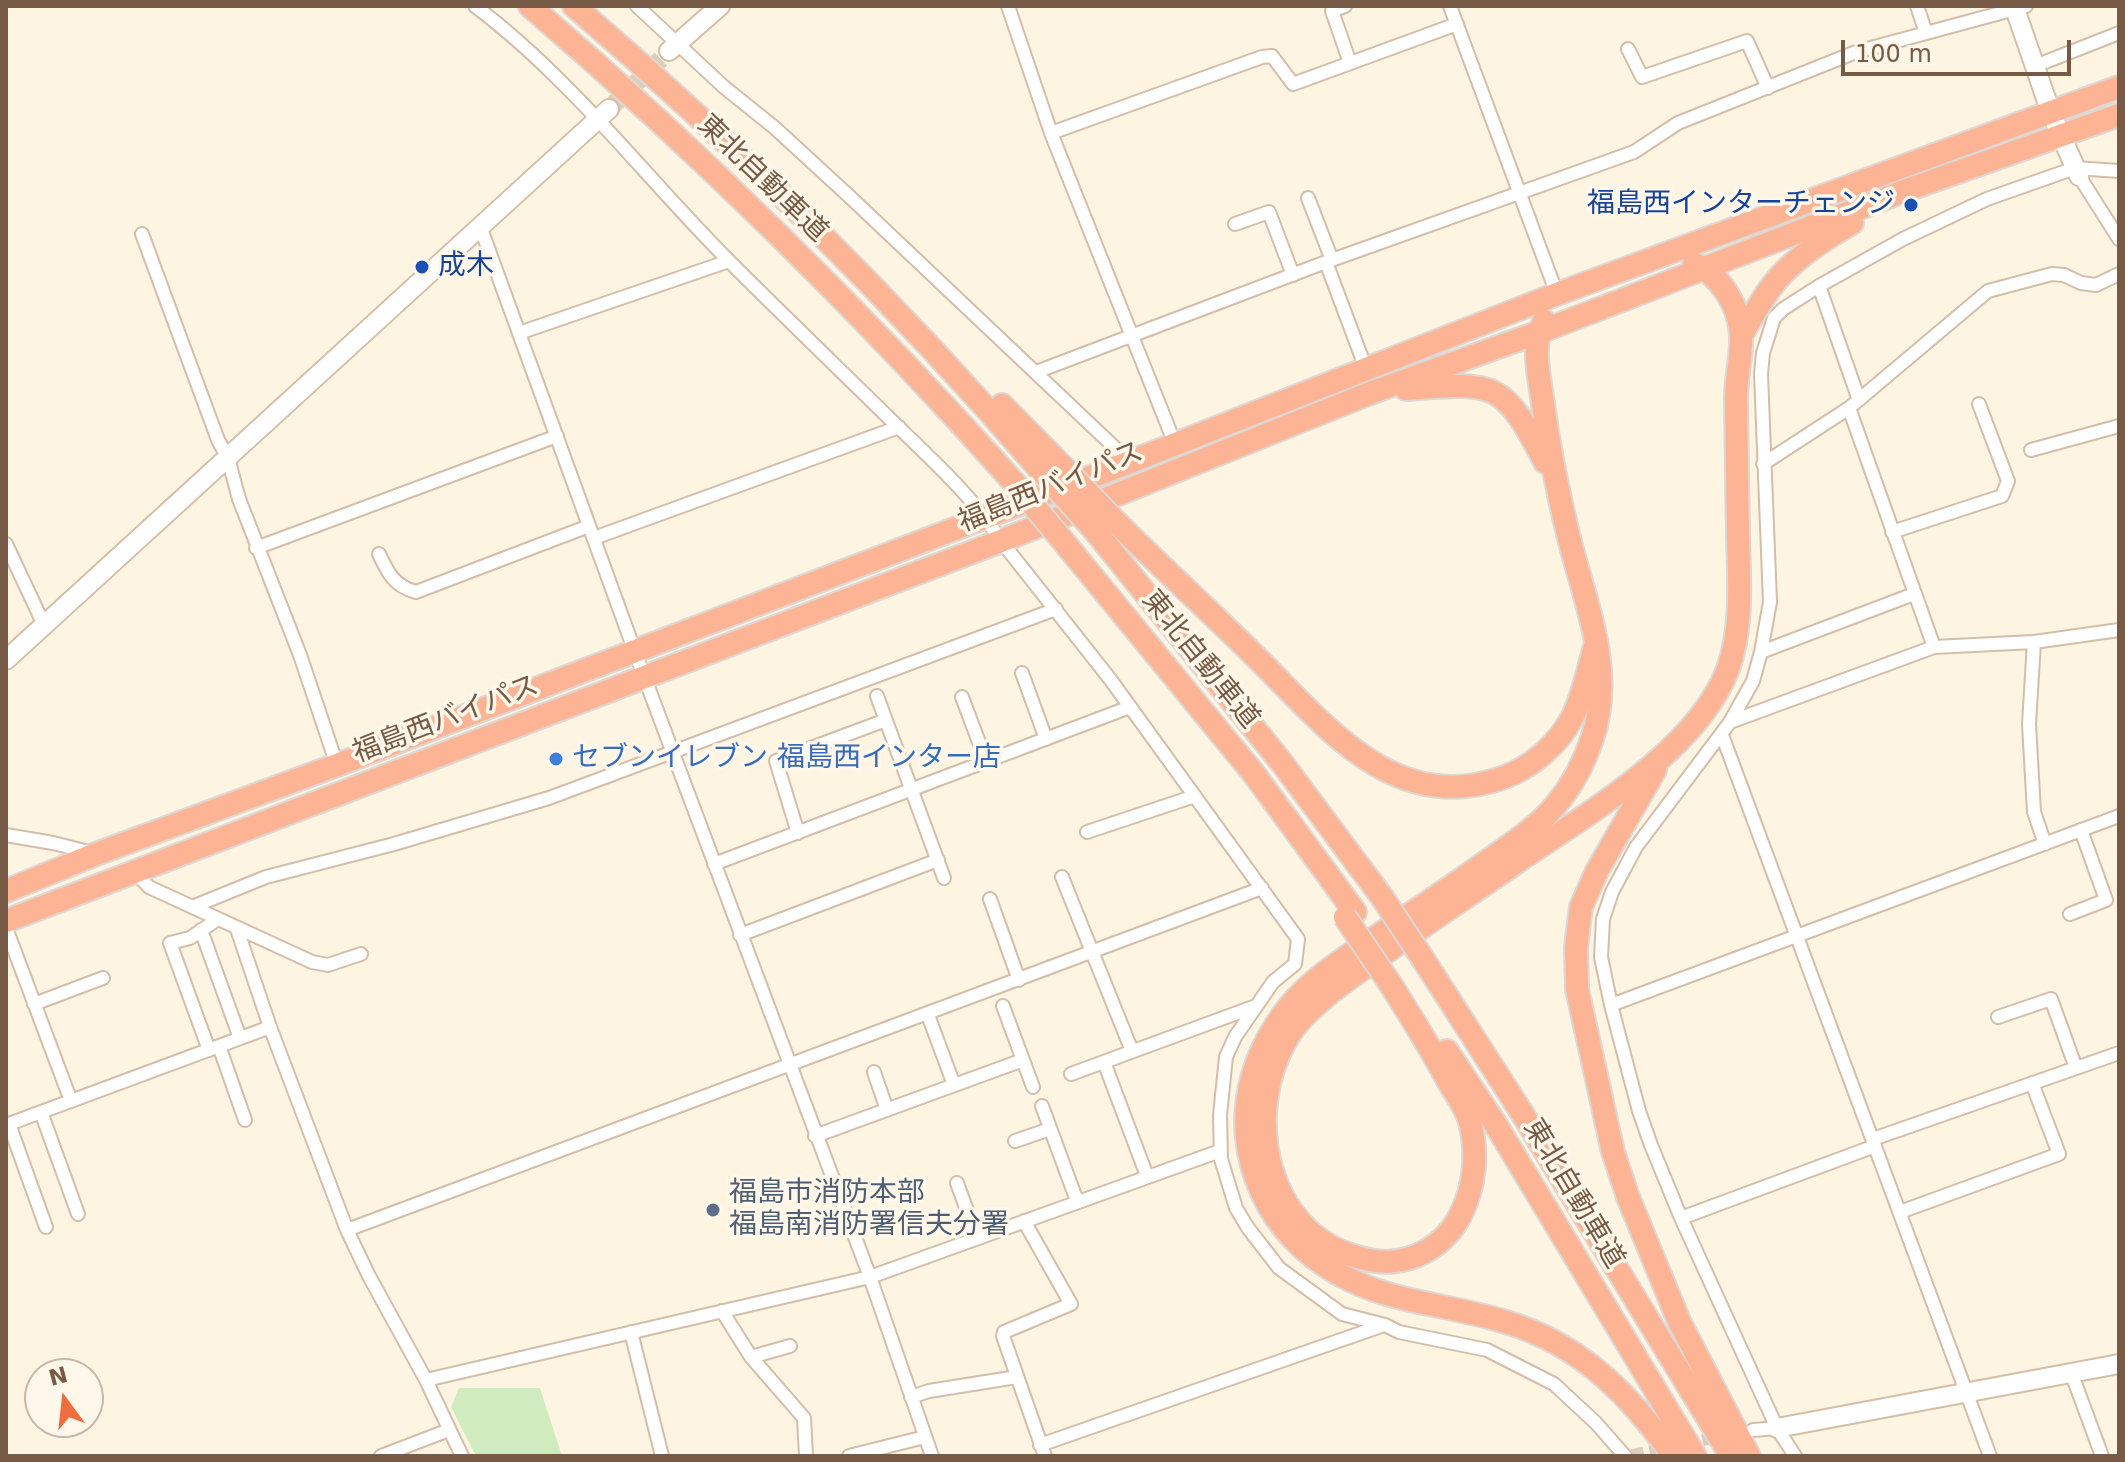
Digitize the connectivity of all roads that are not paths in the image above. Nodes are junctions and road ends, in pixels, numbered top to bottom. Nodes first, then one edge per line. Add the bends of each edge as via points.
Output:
1 (475, 6) edge
2 (530, 6) edge
3 (574, 6) edge
4 (637, 6) edge
5 (720, 6) edge
6 (1008, 6) edge
7 (1345, 6) edge
8 (1450, 6) edge
9 (1917, 6) edge
10 (2018, 7) edge
11 (1457, 24) junction
12 (1926, 33) junction
13 (2119, 33) edge
14 (673, 47) junction
15 (1628, 49) dead end
16 (1350, 63) junction
17 (2035, 66) junction
18 (2119, 87) edge
19 (1768, 88) junction
20 (2051, 113) junction
21 (602, 114) junction
22 (2119, 115) edge
23 (1051, 133) junction
24 (2062, 136) junction
25 (2119, 171) edge
26 (2077, 172) junction
27 (1904, 191) junction
28 (1521, 195) junction
29 (1308, 198) dead end
30 (1235, 224) dead end
31 (480, 226) junction
32 (142, 234) dead end
33 (2119, 239) edge
34 (1667, 254) junction
35 (729, 261) junction
36 (1329, 261) junction
37 (1705, 268) junction
38 (2119, 274) edge
39 (1293, 275) junction
40 (1819, 286) junction
41 (1557, 294) junction
42 (519, 333) junction
43 (1537, 333) junction
44 (1741, 336) junction
45 (1131, 337) junction
46 (1366, 369) junction
47 (1036, 372) junction
48 (1373, 392) junction
49 (1854, 404) junction
50 (1979, 404) dead end
51 (2119, 426) edge
52 (899, 427) junction
53 (557, 436) junction
54 (1175, 444) junction
55 (2031, 450) dead end
56 (228, 458) junction
57 (1130, 462) junction
58 (1763, 464) junction
59 (1557, 484) junction
60 (985, 517) junction
61 (1105, 526) junction
62 (592, 532) junction
63 (1892, 532) junction
64 (1001, 541) junction
65 (6, 544) edge
66 (256, 548) junction
67 (379, 554) dead end
68 (1914, 594) junction
69 (1056, 609) junction
70 (44, 625) junction
71 (2119, 630) edge
72 (2034, 642) junction
73 (1596, 645) junction
74 (1934, 647) junction
75 (635, 652) junction
76 (1761, 652) junction
77 (6, 660) edge
78 (1022, 673) dead end
79 (644, 677) junction
80 (877, 696) dead end
81 (962, 697) dead end
82 (1130, 707) junction
83 (886, 720) junction
84 (1730, 722) junction
85 (1722, 735) junction
86 (1046, 739) junction
87 (672, 751) junction
88 (1666, 752) junction
89 (986, 761) junction
90 (337, 765) junction
91 (912, 790) junction
92 (1195, 796) junction
93 (2119, 816) edge
94 (2081, 830) junction
95 (1087, 832) dead end
96 (798, 833) junction
97 (6, 835) edge
98 (2045, 844) junction
99 (96, 854) junction
100 (938, 860) junction
101 (714, 864) junction
102 (134, 871) junction
103 (1062, 877) dead end
104 (944, 878) dead end
105 (1262, 888) junction
106 (6, 891) edge
107 (990, 899) dead end
108 (192, 907) junction
109 (2070, 914) dead end
110 (218, 919) junction
111 (6, 921) edge
112 (6, 928) edge
113 (237, 929) junction
114 (201, 930) junction
115 (740, 935) junction
116 (1797, 936) junction
117 (1091, 953) junction
118 (361, 954) dead end
119 (103, 978) dead end
120 (1019, 980) junction
121 (1396, 981) junction
122 (34, 1004) junction
123 (1257, 1005) junction
124 (1611, 1005) junction
125 (1003, 1006) dead end
126 (928, 1015) junction
127 (1998, 1017) dead end
128 (270, 1027) junction
129 (240, 1038) junction
130 (214, 1048) junction
131 (1132, 1051) junction
132 (2119, 1053) edge
133 (1023, 1060) junction
134 (1104, 1062) junction
135 (789, 1066) junction
136 (2076, 1068) junction
137 (874, 1072) dead end
138 (1071, 1074) dead end
139 (2032, 1083) junction
140 (954, 1085) junction
141 (1033, 1087) dead end
142 (71, 1101) junction
143 (1042, 1106) dead end
144 (887, 1110) junction
145 (41, 1112) junction
146 (245, 1120) dead end
147 (8, 1125) edge
148 (1050, 1129) junction
149 (815, 1136) junction
150 (1015, 1141) dead end
151 (1874, 1142) junction
152 (1220, 1151) junction
153 (1147, 1176) junction
154 (957, 1183) dead end
155 (1077, 1201) junction
156 (1900, 1212) junction
157 (78, 1214) dead end
158 (1681, 1218) junction
159 (1024, 1221) junction
160 (46, 1227) dead end
161 (347, 1230) junction
162 (977, 1238) junction
163 (870, 1277) junction
164 (722, 1311) junction
165 (1385, 1325) junction
166 (631, 1332) junction
167 (790, 1346) dead end
168 (751, 1357) junction
169 (2119, 1364) edge
170 (2071, 1372) junction
171 (1017, 1377) junction
172 (426, 1380) junction
173 (1966, 1391) junction
174 (911, 1397) junction
175 (1777, 1428) junction
176 (449, 1430) junction
177 (1753, 1430) dead end
178 (925, 1437) junction
179 (1042, 1450) edge
180 (381, 1456) edge
181 (462, 1456) edge
182 (662, 1456) edge
183 (806, 1456) edge
184 (849, 1456) edge
185 (932, 1456) edge
186 (1626, 1456) edge
187 (1633, 1456) edge
188 (1674, 1456) edge
189 (1695, 1456) edge
190 (1731, 1456) edge
191 (1749, 1456) edge
192 (1795, 1456) edge
193 (1990, 1456) edge
194 (2102, 1456) edge

1 - 21 street
2 - 121 highway, 東北自動車道, bridge via 722,181 1018,487 1254,774
3 - 61 highway, 東北自動車道, bridge via 1016,418 1052,469
4 - 14 street
5 - 14 street
6 - 23 street
7 - 16 street via 1332,11
8 - 11 street
9 - 12 street
10 - 12 street
10 - 17 street
11 - 16 street
11 - 28 street
12 - 19 street via 1856,52
13 - 17 street
14 - 47 street via 775,128
15 - 19 street via 1642,77 1747,41
16 - 23 street via 1293,84 1272,56 1262,57
17 - 20 street
18 - 20 highway, 福島西バイパス
19 - 28 street via 1668,128 1634,152
20 - 24 street
20 - 34 highway, 福島西バイパス
21 - 31 street
21 - 35 street
22 - 24 highway, 福島西バイパス
23 - 45 street
24 - 26 street
24 - 27 highway, 福島西バイパス
25 - 26 street
26 - 33 street
26 - 40 street via 1987,199
27 - 37 highway, 福島西バイパス
27 - 44 highway via 1790,267 1773,284
28 - 36 street
28 - 41 street
29 - 36 street
30 - 39 street via 1269,212
31 - 42 street
31 - 56 street
32 - 56 street
34 - 37 highway
34 - 41 highway, 福島西バイパス
35 - 42 street
35 - 52 street
36 - 39 street
36 - 46 street
37 - 43 highway, 福島西バイパス
37 - 44 highway via 1725,289
38 - 49 street via 2096,285 2052,274 1988,291
39 - 45 street
40 - 49 street
40 - 58 street via 1783,309 1768,337 1761,374
41 - 43 highway
41 - 46 highway, 福島西バイパス
42 - 53 street
43 - 48 highway, 福島西バイパス
43 - 59 highway
44 - 88 highway via 1735,380 1736,631 1720,686
45 - 47 street
45 - 54 street
46 - 54 highway, 福島西バイパス
47 - 57 street
48 - 59 highway via 1459,385 1501,395 1523,419
48 - 64 highway, 福島西バイパス
49 - 58 street
49 - 63 street
50 - 63 street via 2008,481 2002,496
51 - 55 street
52 - 60 street
52 - 62 street
53 - 62 street
53 - 66 street
54 - 57 highway, 福島西バイパス
56 - 66 street
56 - 70 street
57 - 60 highway, 福島西バイパス
58 - 76 street via 1770,602
59 - 73 highway
60 - 64 street
60 - 75 highway, 福島西バイパス
61 - 73 highway via 1325,727 1377,765 1416,783 1466,787 1529,766 1573,717
61 - 190 highway, 東北自動車道, bridge via 1382,897 1522,1113
62 - 67 street via 416,592 394,582
62 - 75 street
63 - 68 street
64 - 69 street
64 - 79 highway, 福島西バイパス
65 - 70 street
66 - 90 street
68 - 74 street
68 - 76 street
69 - 82 street
69 - 87 street
70 - 77 street
71 - 72 street
72 - 74 street
72 - 98 street via 2029,724 2034,812
73 - 188 highway via 1602,674 1598,715 1566,792 1526,834 1298,996 1267,1039 1254,1069 1246,1133 1273,1216 1315,1260 1341,1277 1400,1298 1503,1320 1559,1344 1615,1385
74 - 84 street
75 - 79 street
75 - 90 highway, 福島西バイパス
76 - 84 street via 1753,681
78 - 86 street
79 - 87 street
79 - 102 highway, 福島西バイパス
80 - 83 street
81 - 89 street
82 - 86 street
82 - 92 street
83 - 91 street
83 - 96 street via 776,761
84 - 85 street
85 - 116 street
85 - 124 street via 1636,847 1612,892 1603,919 1601,957
86 - 89 street
87 - 101 street
87 - 108 street via 549,798 266,877
88 - 121 highway via 1620,791 1332,991 1285,1041 1265,1103 1265,1146 1278,1187 1299,1220 1327,1244 1345,1254 1387,1263 1425,1251 1448,1234 1471,1190 1475,1150 1469,1119
88 - 191 highway via 1581,907 1577,989 1628,1197 1679,1321
89 - 91 street
90 - 99 highway, 福島西バイパス
91 - 96 street
91 - 100 street
92 - 95 street
92 - 105 street
93 - 94 street
94 - 98 street
94 - 109 street via 2106,900
96 - 101 street
97 - 99 street
98 - 116 street
99 - 106 highway, 福島西バイパス
100 - 104 street
100 - 115 street
101 - 115 street
102 - 108 street via 149,887
102 - 111 highway, 福島西バイパス
103 - 117 street
105 - 117 street
105 - 123 street via 1298,939 1299,951 1295,964
107 - 120 street
108 - 110 street
110 - 113 street
110 - 114 street
112 - 122 street
113 - 118 street via 312,962 328,965
113 - 128 street
114 - 129 street
114 - 130 street via 170,943
115 - 135 street
116 - 124 street
116 - 151 street
117 - 120 street
117 - 131 street
119 - 122 street
120 - 126 street
121 - 189 highway, 東北自動車道 via 1504,1138
122 - 142 street
123 - 131 street
123 - 152 street via 1226,1057
124 - 158 street via 1639,1111
125 - 133 street
126 - 135 street
126 - 140 street
127 - 136 street via 2051,999
128 - 129 street
128 - 161 street
129 - 130 street
130 - 142 street
130 - 146 street
131 - 134 street
132 - 136 street
133 - 140 street
133 - 141 street
134 - 138 street
134 - 153 street
135 - 149 street
135 - 161 street
136 - 139 street
137 - 144 street
139 - 151 street
139 - 156 street via 2059,1154
140 - 144 street
142 - 145 street
143 - 148 street
144 - 149 street
145 - 147 street
145 - 157 street
147 - 160 street
148 - 150 street
148 - 155 street
149 - 163 street
151 - 156 street
151 - 158 street
152 - 153 street
152 - 165 street via 1236,1208 1279,1268 1342,1314
153 - 155 street
154 - 162 street
155 - 159 street
156 - 173 street
158 - 175 street
159 - 162 street
159 - 171 street via 1071,1304 1004,1332
161 - 172 street
162 - 163 street
163 - 164 street
163 - 174 street
164 - 166 street
164 - 168 street
165 - 179 street
165 - 186 street via 1487,1350 1554,1384
166 - 172 street
166 - 182 street
167 - 168 street
168 - 183 street via 804,1418
169 - 170 street
170 - 173 street
170 - 194 street
171 - 174 street
171 - 179 street
172 - 176 street
173 - 175 street
173 - 193 street
174 - 178 street
175 - 177 street
175 - 192 street
176 - 180 street
176 - 181 street
178 - 184 street
178 - 185 street
186 - 187 street

